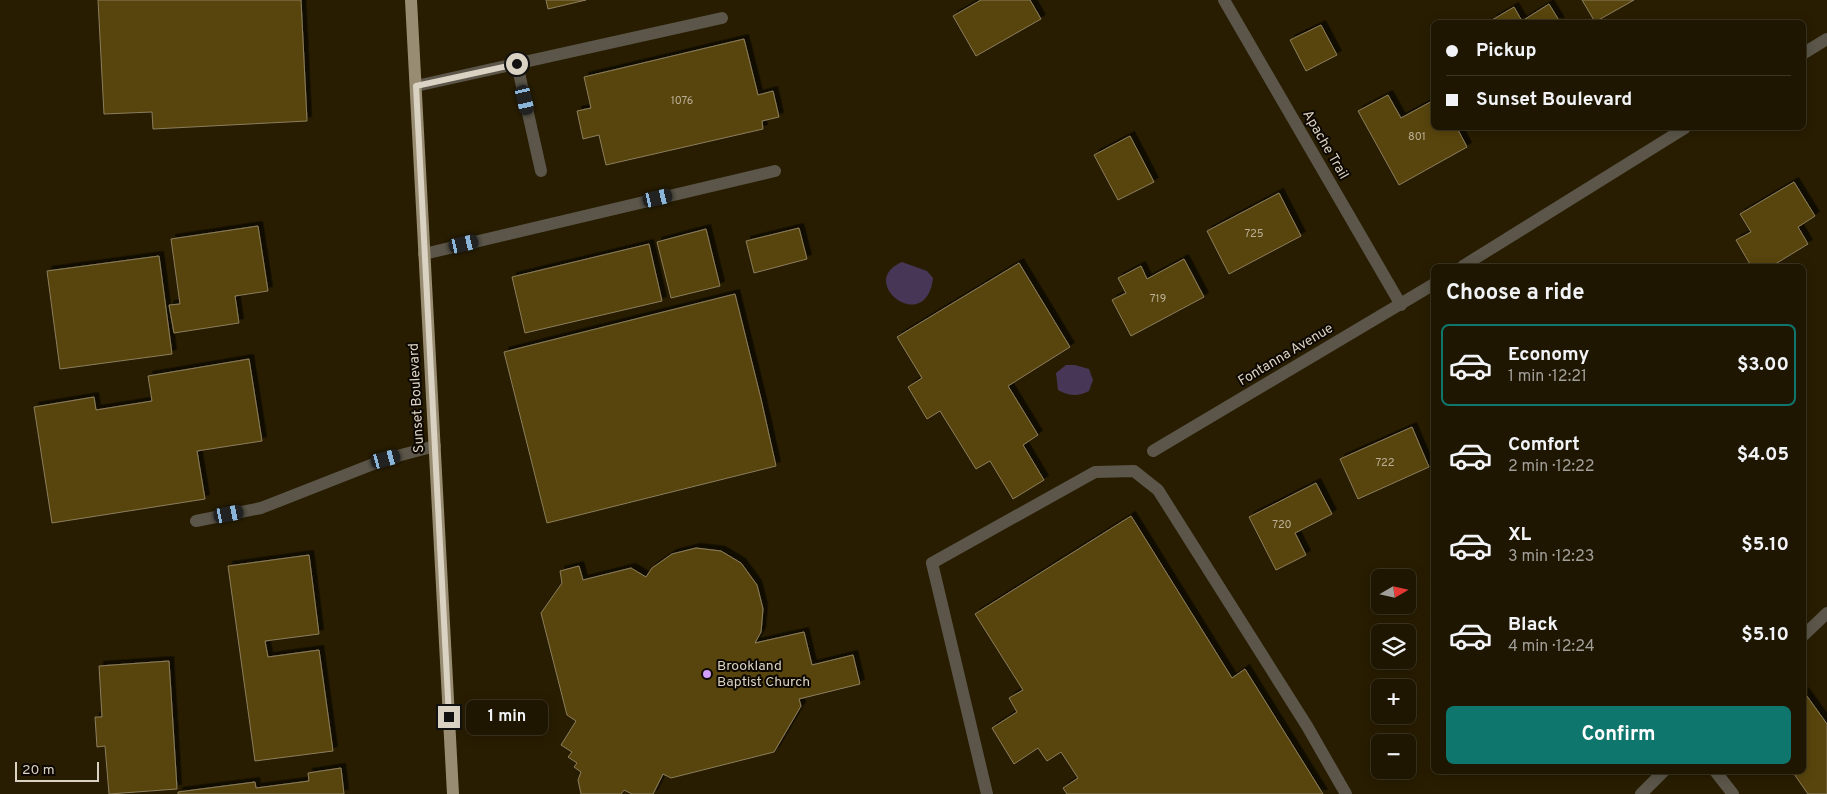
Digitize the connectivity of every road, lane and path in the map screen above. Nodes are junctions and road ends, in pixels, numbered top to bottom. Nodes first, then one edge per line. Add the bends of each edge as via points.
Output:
1 (411, 0) edge
2 (1224, 0) edge
3 (722, 18) dead end
4 (1827, 39) edge
5 (1806, 53) edge
6 (517, 64) junction
7 (416, 86) junction
8 (1682, 130) edge
9 (775, 170) dead end
10 (541, 172) dead end
11 (424, 254) junction
12 (1466, 264) edge
13 (1431, 286) edge
14 (1401, 305) junction
15 (434, 446) junction
16 (1153, 451) dead end
17 (196, 521) dead end
18 (1827, 613) edge
19 (1806, 632) edge
20 (1661, 774) edge
21 (1716, 774) edge
22 (453, 794) edge
23 (987, 794) edge
24 (1346, 794) edge
25 (1641, 794) edge
26 (1733, 794) edge

1 - 7 main road, Sunset Boulevard
2 - 14 street, Apache Trail
3 - 6 street
4 - 5 street
6 - 7 street
6 - 10 street
7 - 11 main road, Sunset Boulevard
8 - 12 street
9 - 11 street
11 - 15 main road, Sunset Boulevard
13 - 14 street, Fontanna Avenue
14 - 16 street, Fontanna Avenue
15 - 17 street via 386,459 261,508
15 - 22 main road, Sunset Boulevard
18 - 19 street
20 - 25 street
21 - 26 street
23 - 24 street via 932,563 1095,472 1134,471 1158,490 1307,726

